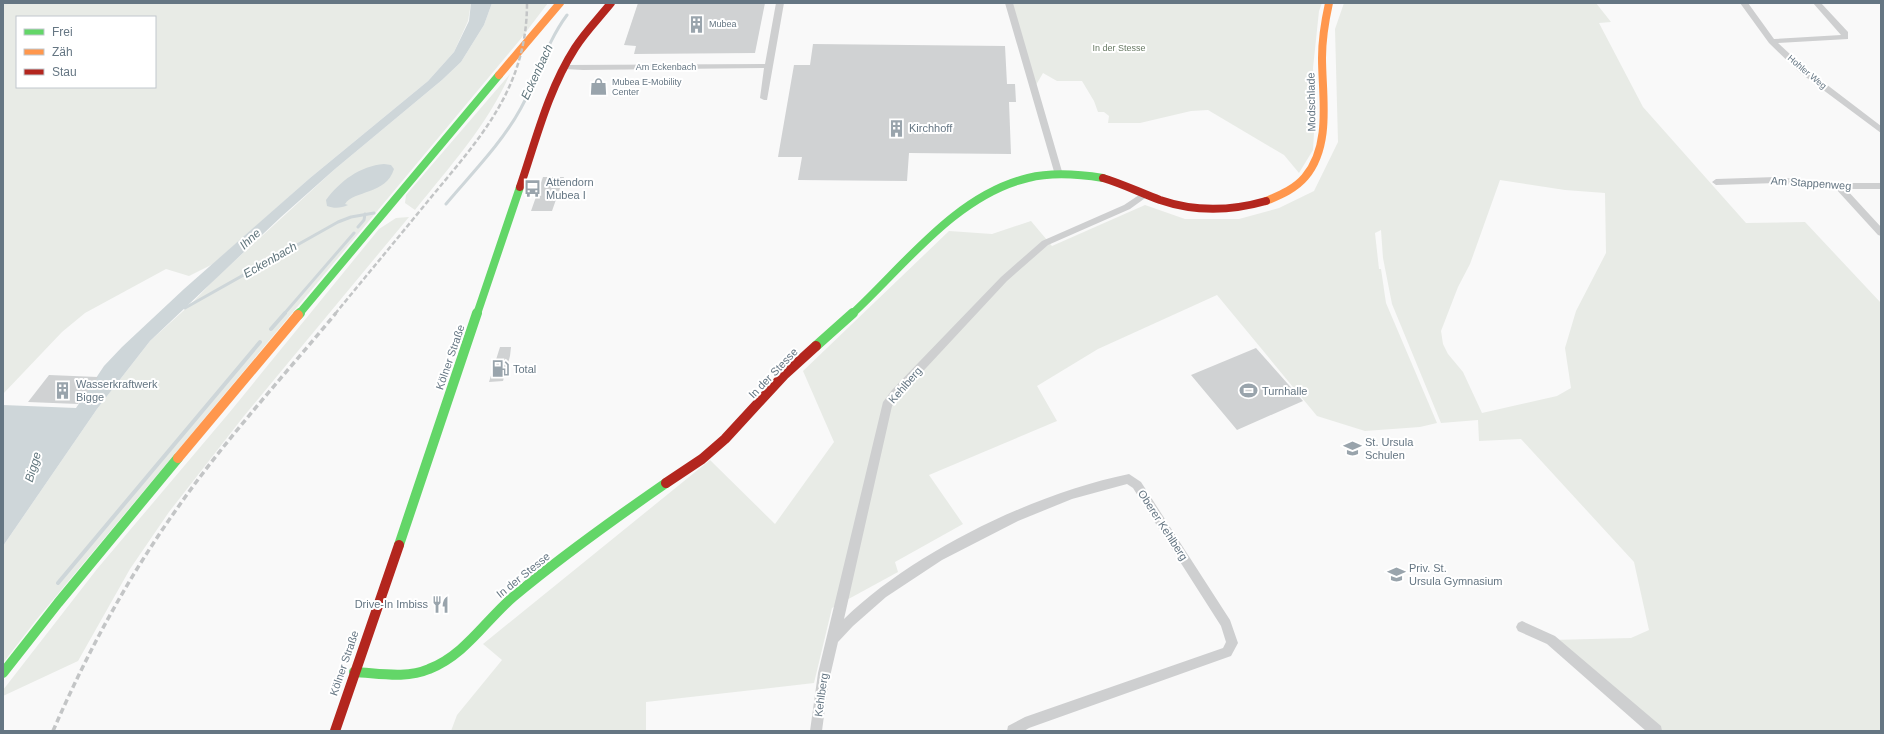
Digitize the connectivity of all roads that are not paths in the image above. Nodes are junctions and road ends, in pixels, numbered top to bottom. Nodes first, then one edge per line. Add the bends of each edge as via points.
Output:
1 (560, 3) edge
2 (611, 3) edge
3 (780, 3) edge
4 (1009, 3) edge
5 (1330, 3) edge
6 (1744, 3) edge
7 (1817, 3) edge
8 (1772, 41) junction
9 (768, 66) junction
10 (564, 67) junction
11 (764, 98) dead end
12 (1881, 130) edge
13 (1059, 175) junction
14 (1716, 182) dead end
15 (1838, 186) junction
16 (1881, 186) edge
17 (1145, 194) junction
18 (1881, 233) edge
19 (1522, 627) dead end
20 (833, 639) junction
21 (354, 672) junction
22 (3, 673) edge
23 (335, 731) edge
24 (816, 731) edge
25 (1013, 731) edge
26 (1656, 731) edge

1 - 22 street via 58,603
2 - 10 street, Kölner Straße via 575,48
3 - 9 street
4 - 13 street
5 - 17 street, Modschlade via 1322,47 1323,137 1318,155 1305,176 1287,192 1254,205 1235,208 1210,209 1174,204
6 - 8 street, Hohler Weg
7 - 8 street via 1845,37
8 - 12 street, Hohler Weg via 1802,70
9 - 10 street, Am Eckenbach
9 - 11 street
10 - 21 street, Kölner Straße via 550,99 425,471
13 - 17 street, Modschlade via 1117,182
13 - 21 street, In der Stesse via 1012,180 982,196 948,223 782,377 715,449 563,558 504,605 450,659 424,671 412,673
14 - 15 street, Am Stappenweg via 1776,180
15 - 16 street, Am Stappenweg
15 - 18 street
17 - 20 street, Kehlberg via 1126,208 1045,243 1004,279 887,405
19 - 26 street via 1551,640
20 - 24 street, Kehlberg via 818,700
20 - 25 street, Oberer Kehlberg via 848,622 905,576 959,545 1044,504 1104,483 1129,479 1137,485 1226,624 1232,643 1227,652 1025,723
21 - 23 street, Kölner Straße

